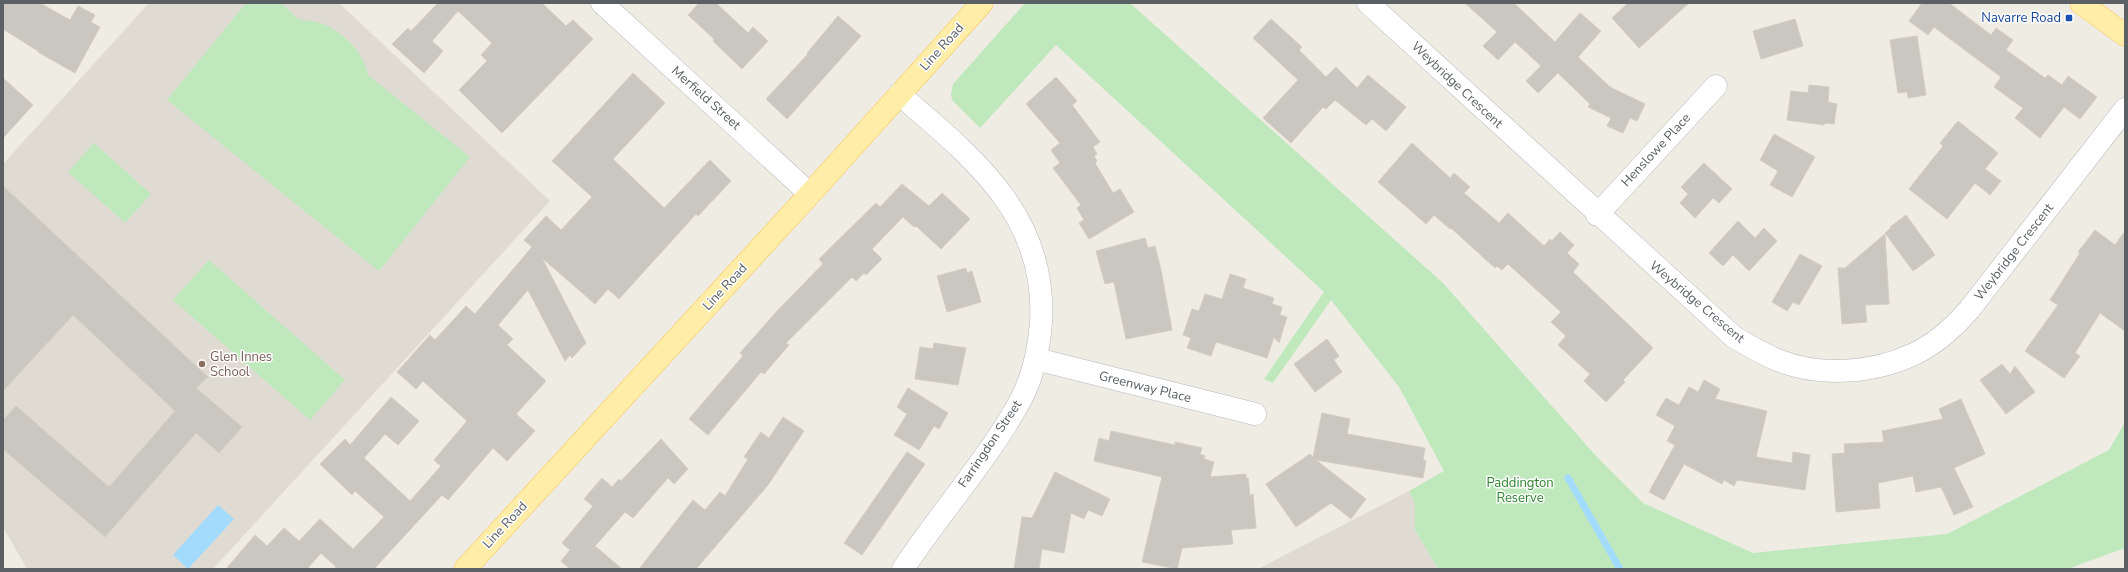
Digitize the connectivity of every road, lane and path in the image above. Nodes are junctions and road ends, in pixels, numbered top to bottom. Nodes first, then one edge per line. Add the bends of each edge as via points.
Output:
1 (602, 3) edge
2 (982, 3) edge
3 (1368, 3) edge
4 (2081, 3) edge
5 (2125, 35) edge
6 (1716, 86) dead end
7 (899, 94) junction
8 (2125, 109) edge
9 (810, 194) junction
10 (1597, 215) junction
11 (1036, 359) junction
12 (1255, 414) dead end
13 (465, 569) edge
14 (903, 569) edge

1 - 9 street, Merfield Street
2 - 7 main road, Line Road
3 - 10 street, Weybridge Crescent
4 - 5 main road
6 - 10 street, Henslowe Place
7 - 9 main road, Line Road
7 - 11 street, Farringdon Street via 996,186 1024,228 1041,286 1040,336
8 - 10 street, Weybridge Crescent via 1961,319 1946,333 1914,354 1881,365 1855,370 1812,369 1760,353 1734,337
9 - 13 main road, Line Road
11 - 12 street, Greenway Place
11 - 14 street, Farringdon Street via 1026,389 1009,420

